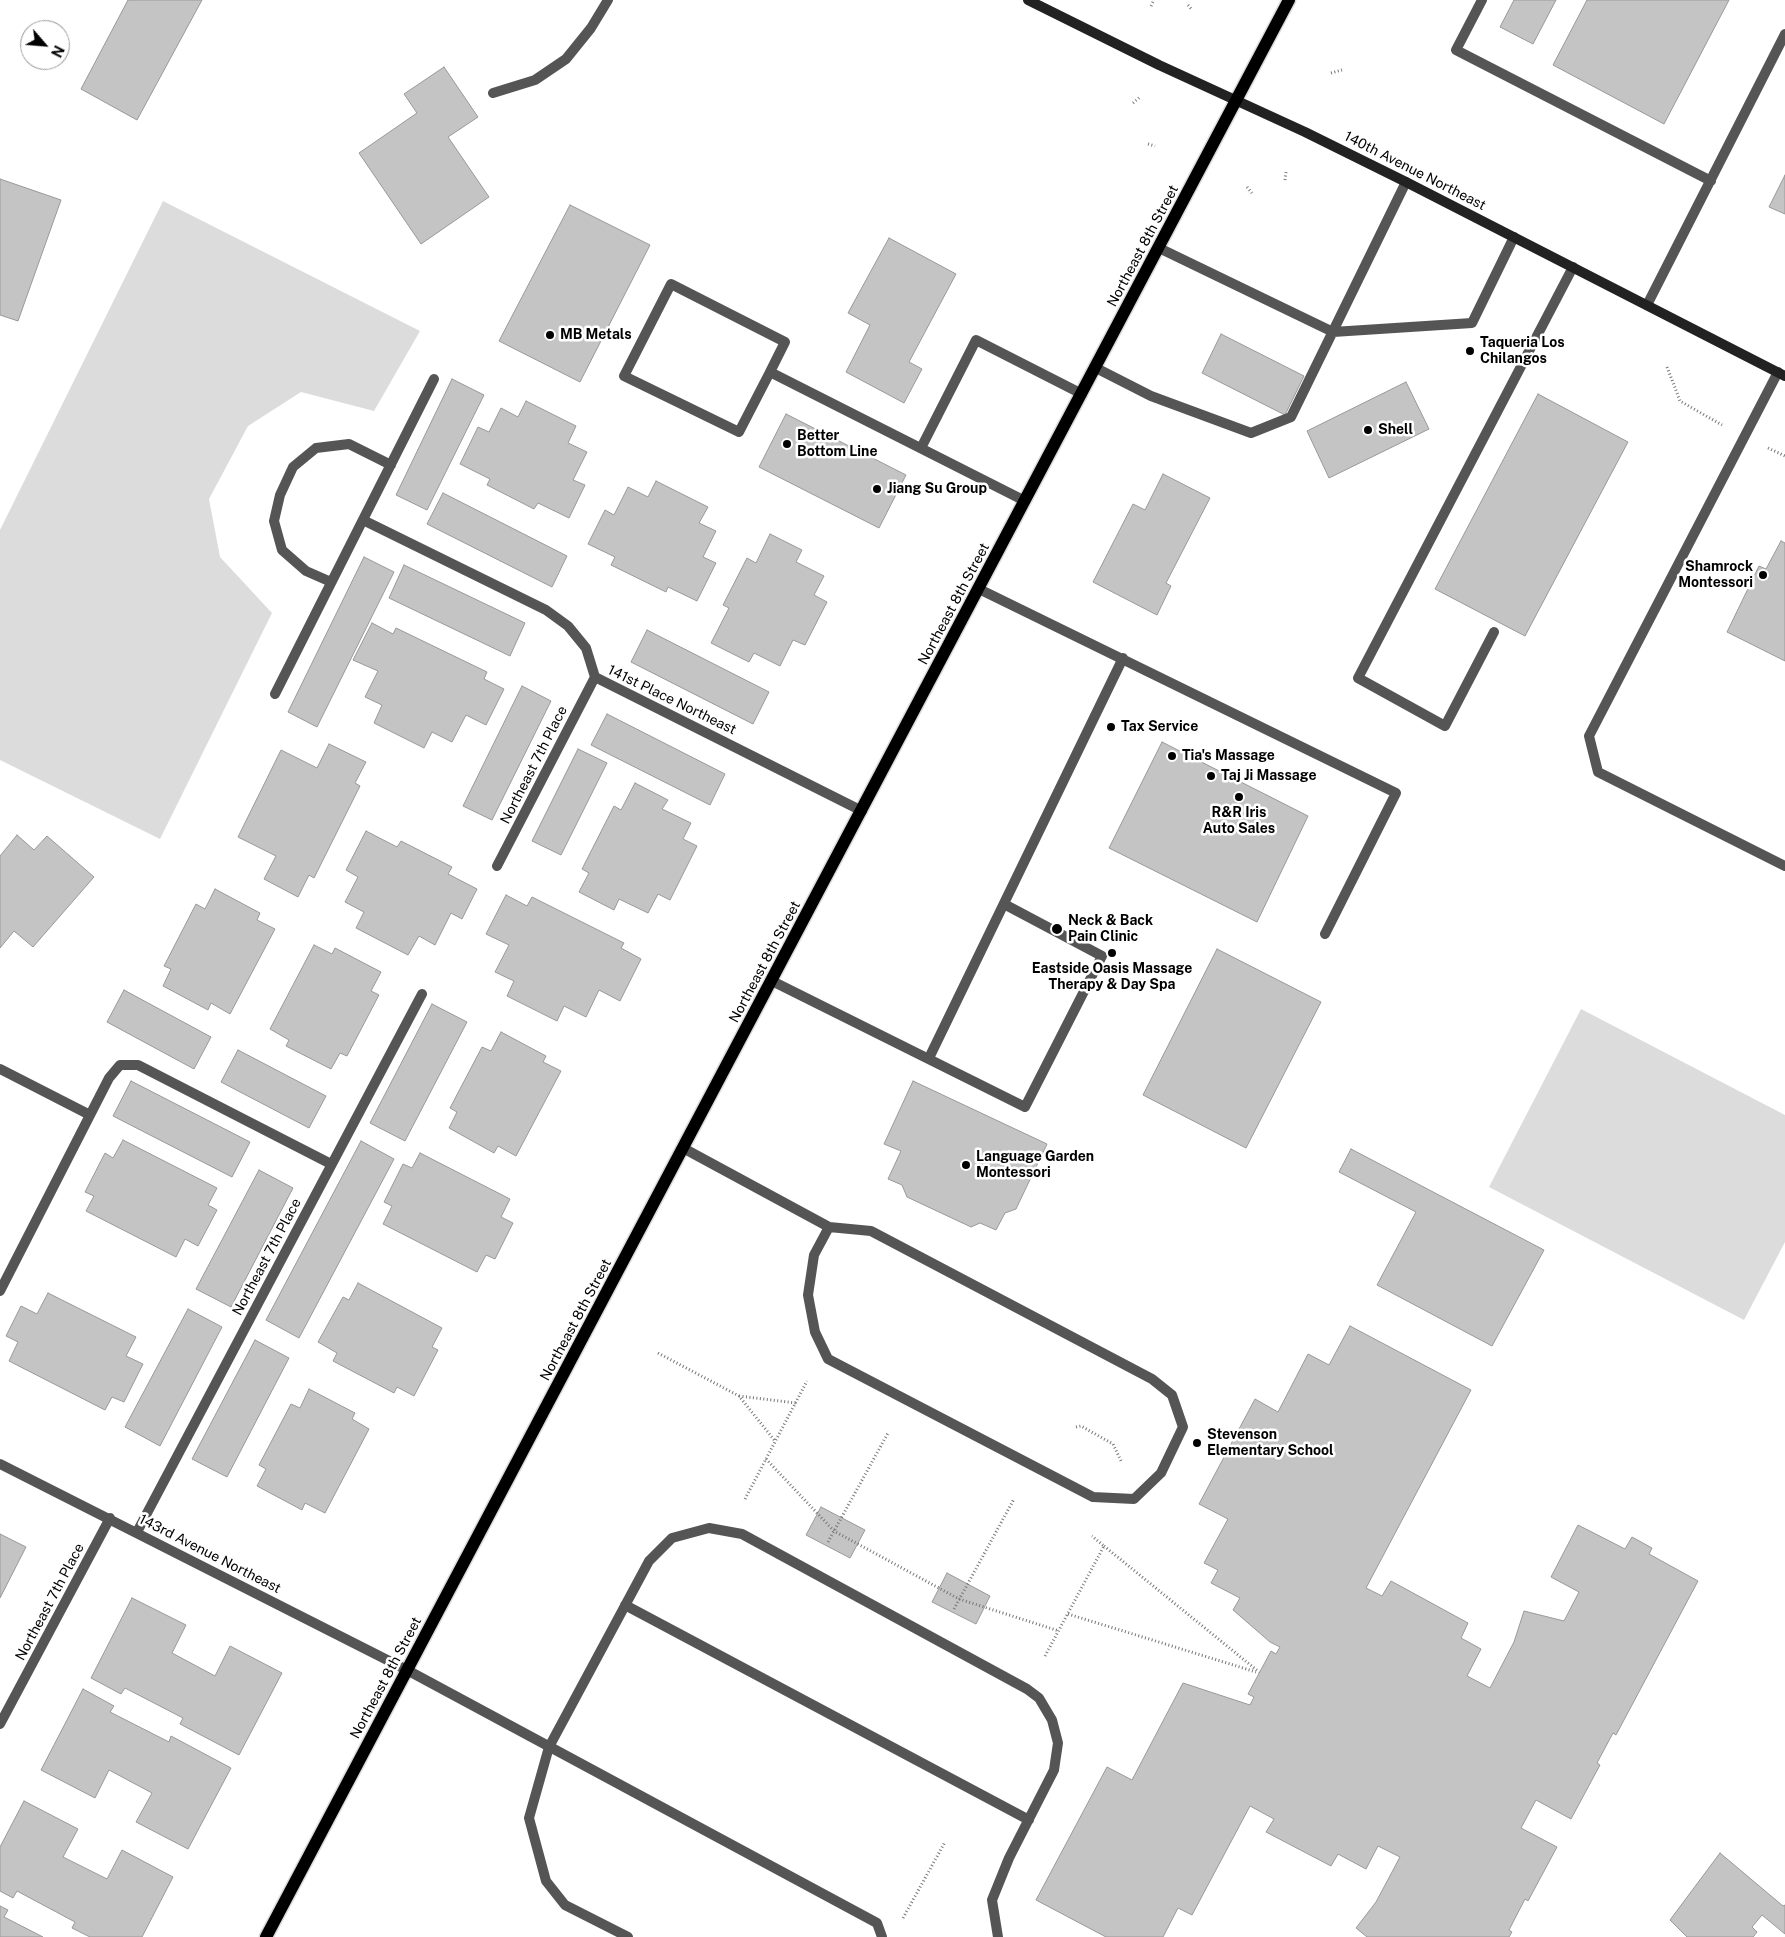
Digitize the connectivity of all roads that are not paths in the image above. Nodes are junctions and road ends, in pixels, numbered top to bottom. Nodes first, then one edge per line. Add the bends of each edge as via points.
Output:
1 (608, 0) edge
2 (1028, 0) edge
3 (1289, 0) edge
4 (1482, 0) edge
5 (1785, 34) edge
6 (493, 93) dead end
7 (1236, 101) junction
8 (1711, 181) junction
9 (1406, 182) junction
10 (1514, 237) junction
11 (1159, 248) junction
12 (1573, 267) junction
13 (1647, 305) junction
14 (1333, 332) junction
15 (1096, 368) junction
16 (770, 372) junction
17 (1782, 374) edge
18 (434, 378) dead end
19 (1082, 394) junction
20 (921, 448) junction
21 (391, 465) junction
22 (1025, 501) junction
23 (363, 520) junction
24 (332, 582) junction
25 (979, 589) junction
26 (1494, 632) dead end
27 (1123, 658) junction
28 (595, 677) junction
29 (275, 694) dead end
30 (862, 811) junction
31 (497, 866) dead end
32 (1785, 866) edge
33 (1004, 904) junction
34 (1325, 934) dead end
35 (772, 981) junction
36 (422, 994) dead end
37 (929, 1058) junction
38 (0, 1069) edge
39 (90, 1114) junction
40 (683, 1148) junction
41 (331, 1164) junction
42 (829, 1227) junction
43 (0, 1291) edge
44 (0, 1464) edge
45 (110, 1518) junction
46 (137, 1532) junction
47 (625, 1605) junction
48 (407, 1670) junction
49 (0, 1724) edge
50 (548, 1748) junction
51 (1029, 1820) junction
52 (266, 1937) edge
53 (628, 1937) edge
54 (882, 1937) edge
55 (998, 1937) edge

1 - 6 street via 566,59 534,80
2 - 7 main road, 140th Avenue Northeast
3 - 7 main road, Northeast 8th Street
4 - 8 street via 1456,50
5 - 8 street
7 - 9 main road, 140th Avenue Northeast
7 - 11 main road, Northeast 8th Street
8 - 13 street
9 - 10 main road, 140th Avenue Northeast
9 - 14 street
10 - 12 main road, 140th Avenue Northeast
10 - 14 street via 1472,324
11 - 14 street
11 - 15 main road, Northeast 8th Street
12 - 13 main road, 140th Avenue Northeast
12 - 26 street via 1358,678 1445,726
13 - 17 main road, 140th Avenue Northeast
14 - 15 street via 1291,417 1251,433 1151,396
15 - 19 main road, Northeast 8th Street
16 - 16 street via 739,432 624,376 671,284 785,342
16 - 20 street
17 - 32 street via 1745,436 1589,736 1598,772
18 - 21 street
19 - 20 street via 976,340
19 - 22 main road, Northeast 8th Street
20 - 22 street
21 - 23 street
21 - 24 street via 349,444 316,448 293,467 280,495 274,521 282,550 306,571
22 - 25 main road, Northeast 8th Street
23 - 24 street
23 - 28 street, 141st Place Northeast via 546,610 568,626 586,648
24 - 29 street
25 - 27 street
25 - 30 main road, Northeast 8th Street
27 - 33 street
27 - 34 street via 1396,793
28 - 30 street, 141st Place Northeast
28 - 31 street, Northeast 7th Place
30 - 35 main road, Northeast 8th Street
33 - 37 street
33 - 37 street via 1102,956 1025,1107
35 - 37 street
35 - 40 main road, Northeast 8th Street
36 - 41 street, Northeast 7th Place
38 - 39 street
39 - 41 street via 109,1078 120,1065 138,1065
39 - 43 street
40 - 42 street
40 - 48 main road, Northeast 8th Street
41 - 46 street, Northeast 7th Place
42 - 42 street via 814,1255 808,1295 815,1332 828,1359 1093,1497 1134,1499 1160,1473 1183,1427 1172,1395 1152,1380 871,1231
44 - 45 street, 143rd Avenue Northeast
45 - 46 street, 143rd Avenue Northeast
45 - 49 street, Northeast 7th Place
46 - 48 street, 143rd Avenue Northeast
47 - 50 street
47 - 51 street
47 - 51 street via 650,1561 672,1538 709,1528 742,1534 1027,1688 1039,1698 1052,1720 1058,1742 1054,1770
48 - 50 street, 143rd Avenue Northeast
48 - 52 main road, Northeast 8th Street
50 - 53 street via 530,1818 546,1881 565,1905
50 - 54 street, 143rd Avenue Northeast via 877,1922
51 - 55 street via 992,1900

